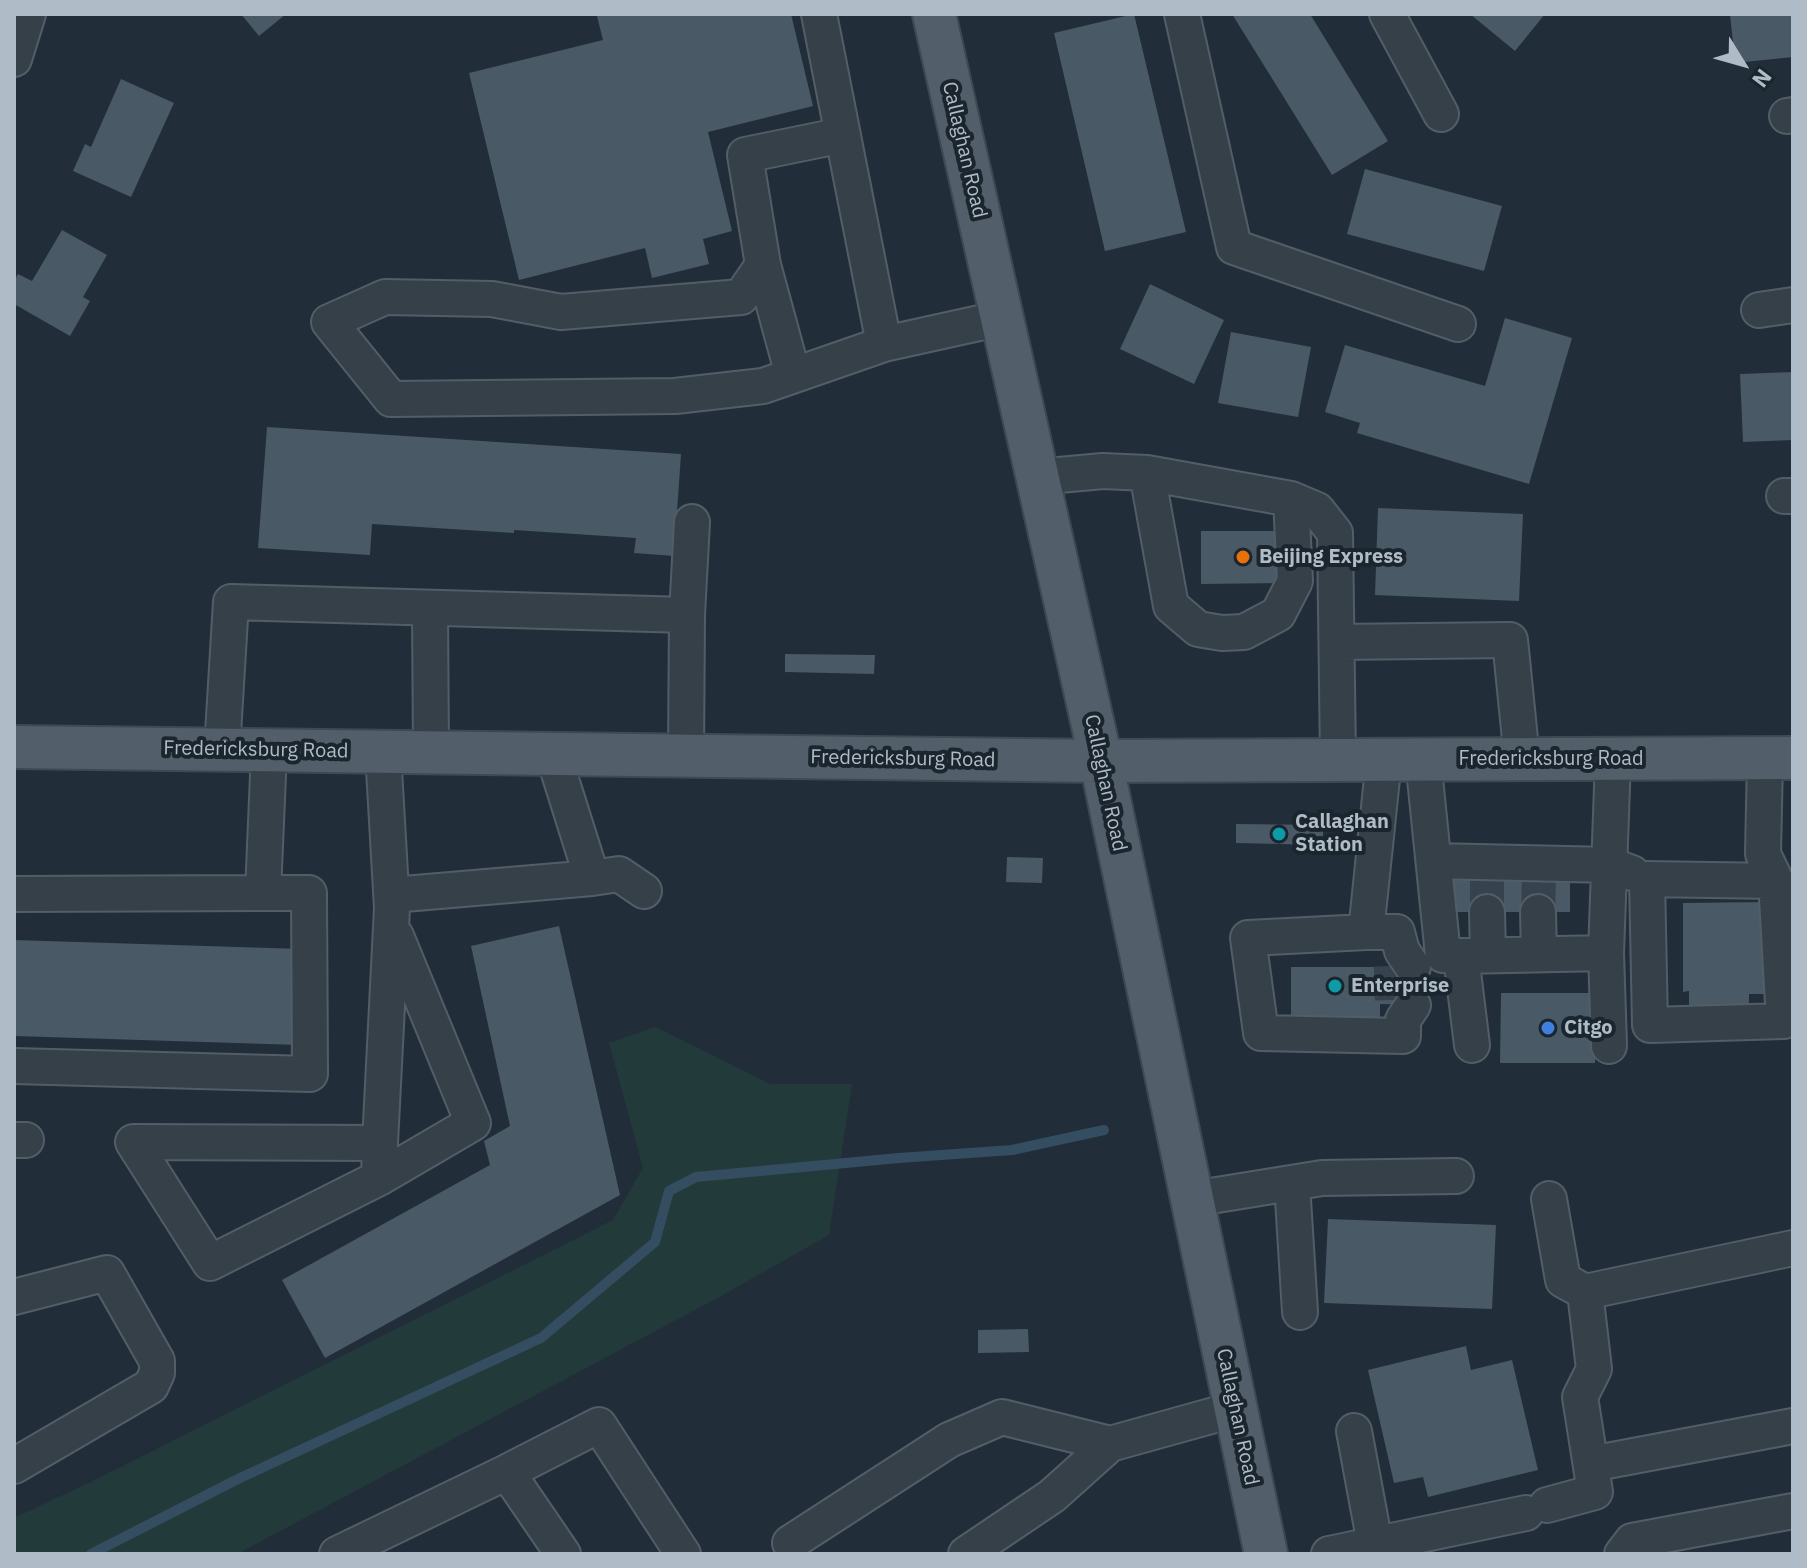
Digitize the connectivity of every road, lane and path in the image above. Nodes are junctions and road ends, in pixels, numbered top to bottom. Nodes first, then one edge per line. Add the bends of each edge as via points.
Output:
1 (28, 14) edge
2 (819, 14) edge
3 (934, 14) edge
4 (1182, 14) edge
5 (1387, 14) edge
6 (14, 59) edge
7 (1441, 114) dead end
8 (843, 135) junction
9 (763, 265) junction
10 (1793, 305) edge
11 (1759, 310) dead end
12 (1002, 318) junction
13 (1458, 324) dead end
14 (884, 344) junction
15 (793, 375) junction
16 (1147, 473) junction
17 (1037, 477) junction
18 (1291, 499) junction
19 (692, 522) dead end
20 (430, 609) junction
21 (687, 615) junction
22 (1337, 642) junction
23 (14, 747) edge
24 (222, 750) junction
25 (269, 751) junction
26 (383, 752) junction
27 (431, 753) junction
28 (553, 754) junction
29 (686, 755) junction
30 (1779, 758) edge
31 (1338, 759) junction
32 (1403, 759) junction
33 (1522, 759) junction
34 (1613, 759) junction
35 (1101, 761) junction
36 (1434, 861) junction
37 (1610, 865) junction
38 (592, 878) junction
39 (1647, 879) junction
40 (1776, 881) junction
41 (644, 891) dead end
42 (263, 893) junction
43 (14, 894) edge
44 (392, 910) junction
45 (1487, 912) tunnel mouth
46 (1538, 912) tunnel mouth
47 (1366, 932) junction
48 (1606, 953) junction
49 (1539, 954) junction
50 (1474, 955) junction
51 (1402, 961) tunnel mouth
52 (1403, 1010) tunnel mouth
53 (1472, 1045) dead end
54 (1609, 1046) dead end
55 (14, 1066) edge
56 (380, 1143) junction
57 (1456, 1176) dead end
58 (379, 1178) junction
59 (1292, 1183) junction
60 (1192, 1199) junction
61 (1549, 1199) dead end
62 (1793, 1248) edge
63 (1585, 1292) junction
64 (14, 1297) edge
65 (1300, 1312) dead end
66 (1236, 1409) junction
67 (1793, 1426) edge
68 (1354, 1431) dead end
69 (1110, 1444) junction
70 (1591, 1464) junction
71 (14, 1466) edge
72 (507, 1472) junction
73 (1793, 1511) edge
74 (1375, 1544) junction
75 (787, 1550) edge
76 (337, 1554) edge
77 (563, 1554) edge
78 (683, 1554) edge
79 (966, 1554) edge
80 (1266, 1554) edge
81 (1329, 1554) edge
82 (1622, 1554) edge

1 - 6 street
2 - 8 street
3 - 12 main road, Callaghan Road
4 - 13 street via 1234,247
5 - 7 street
8 - 9 street via 745,155
8 - 14 street
9 - 15 street
9 - 15 street via 741,297 561,312 492,299 385,297 329,322 391,399 675,396 763,386
10 - 11 street
12 - 14 street
12 - 17 main road, Callaghan Road
14 - 15 street
16 - 17 street
16 - 18 street
16 - 18 street via 1171,606 1198,629 1244,632 1278,614 1295,581
17 - 35 main road, Callaghan Road
18 - 22 street via 1317,510 1335,533
19 - 21 street
20 - 21 street
20 - 24 street via 231,602
20 - 27 street
21 - 29 street
22 - 31 street
22 - 33 street via 1510,640
23 - 24 main road, Fredericksburg Road
24 - 25 main road, Fredericksburg Road
25 - 26 main road, Fredericksburg Road
25 - 42 street
26 - 27 main road, Fredericksburg Road
26 - 44 street
27 - 28 main road, Fredericksburg Road
28 - 29 main road, Fredericksburg Road
28 - 38 street
29 - 35 main road, Fredericksburg Road
30 - 34 main road, Fredericksburg Road
30 - 40 street via 1763,854
31 - 32 main road, Fredericksburg Road
31 - 35 main road, Fredericksburg Road
32 - 33 main road, Fredericksburg Road
32 - 36 street
32 - 47 street
33 - 34 main road, Fredericksburg Road
34 - 37 street
35 - 60 main road, Callaghan Road
36 - 37 street via 1487,869
36 - 50 street via 1443,955
37 - 39 street
37 - 48 street
38 - 41 street via 619,874
38 - 44 street
39 - 40 street
39 - 40 street via 1650,1025 1784,1021
42 - 43 street
42 - 55 street via 309,893 310,1074
44 - 56 street
44 - 58 street via 473,1123
45 - 50 street
46 - 49 street
47 - 51 street via 1397,932
47 - 52 street via 1248,938 1261,1033 1403,1036
48 - 49 street
48 - 54 street
49 - 50 street
50 - 53 street
56 - 58 street
56 - 58 street via 133,1142 210,1263
57 - 59 street
59 - 60 street
59 - 65 street
60 - 66 main road, Callaghan Road
61 - 63 street via 1563,1280
62 - 63 street
63 - 70 street via 1594,1369 1580,1397
64 - 71 street via 107,1273 157,1361 157,1373 151,1386
66 - 69 street
66 - 80 main road, Callaghan Road
67 - 70 street
68 - 74 street
69 - 75 street via 1002,1417 949,1440
69 - 79 street via 1052,1496
70 - 74 street via 1595,1492
72 - 76 street
72 - 77 street
72 - 78 street via 599,1425
73 - 82 street via 1632,1541
74 - 81 street

